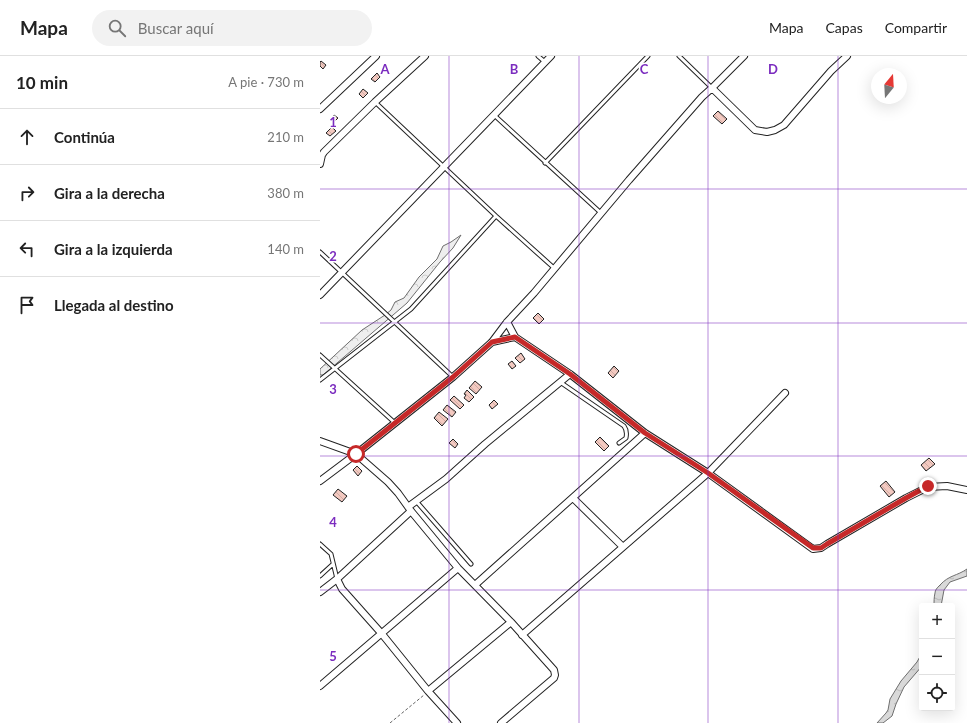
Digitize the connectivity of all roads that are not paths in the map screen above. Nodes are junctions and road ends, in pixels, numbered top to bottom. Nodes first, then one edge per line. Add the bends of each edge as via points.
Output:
1 (425, 56) edge
2 (538, 56) edge
3 (551, 56) edge
4 (648, 56) edge
5 (679, 56) edge
6 (744, 56) edge
7 (847, 56) edge
8 (372, 57) edge
9 (545, 62) junction
10 (712, 88) junction
11 (375, 102) junction
12 (320, 109) edge
13 (494, 115) junction
14 (322, 150) edge
15 (545, 163) junction
16 (320, 164) edge
17 (444, 167) junction
18 (601, 213) junction
19 (496, 216) junction
20 (320, 252) edge
21 (555, 268) junction
22 (341, 273) junction
23 (320, 295) edge
24 (394, 322) junction
25 (507, 322) junction
26 (515, 337) junction
27 (492, 342) junction
28 (320, 355) edge
29 (334, 368) junction
30 (570, 374) junction
31 (453, 377) junction
32 (320, 380) edge
33 (560, 382) junction
34 (785, 393) dead end
35 (395, 423) junction
36 (645, 433) junction
37 (320, 441) edge
38 (619, 443) dead end
39 (356, 454) junction
40 (708, 473) junction
41 (320, 481) edge
42 (967, 490) edge
43 (573, 498) junction
44 (416, 501) junction
45 (410, 509) junction
46 (320, 544) edge
47 (624, 547) junction
48 (333, 564) junction
49 (471, 564) dead end
50 (458, 568) junction
51 (320, 576) edge
52 (337, 579) junction
53 (475, 586) junction
54 (320, 592) edge
55 (511, 622) junction
56 (382, 634) junction
57 (522, 635) junction
58 (320, 686) edge
59 (428, 691) junction
60 (457, 723) edge
61 (501, 723) edge

1 - 11 street
2 - 9 lane
3 - 9 street
4 - 15 lane
5 - 10 lane
6 - 10 street
7 - 10 street via 784,125 775,130 755,130
8 - 12 street
9 - 13 street
10 - 18 street
11 - 14 street
11 - 17 lane
13 - 15 lane
13 - 17 street
14 - 16 street
15 - 18 lane
17 - 19 lane
17 - 22 street
18 - 21 street
19 - 21 lane
19 - 24 lane via 411,309
20 - 22 lane
21 - 25 street
22 - 23 street
22 - 24 lane
24 - 29 lane
24 - 31 lane
25 - 26 street
25 - 27 street
26 - 27 street
26 - 30 street
27 - 31 street
28 - 29 lane
29 - 32 lane
29 - 35 lane
30 - 33 street
30 - 36 street
31 - 35 street
33 - 38 lane via 627,429 626,438
33 - 44 street via 446,479
34 - 40 street
35 - 39 street
36 - 40 street
36 - 43 street
37 - 39 street
39 - 41 street
39 - 45 street via 388,482
40 - 42 street via 813,548 821,548 928,486
40 - 47 street
43 - 47 street
43 - 53 street
44 - 45 street
44 - 49 lane
45 - 50 street
45 - 52 street
46 - 48 lane via 331,554
47 - 57 street
48 - 51 lane
48 - 52 lane
50 - 53 street
50 - 56 street
52 - 54 street
52 - 56 street via 342,589
53 - 55 street
55 - 57 street
55 - 59 street
56 - 58 street
56 - 59 street
57 - 61 street via 554,670 555,675
59 - 60 street

